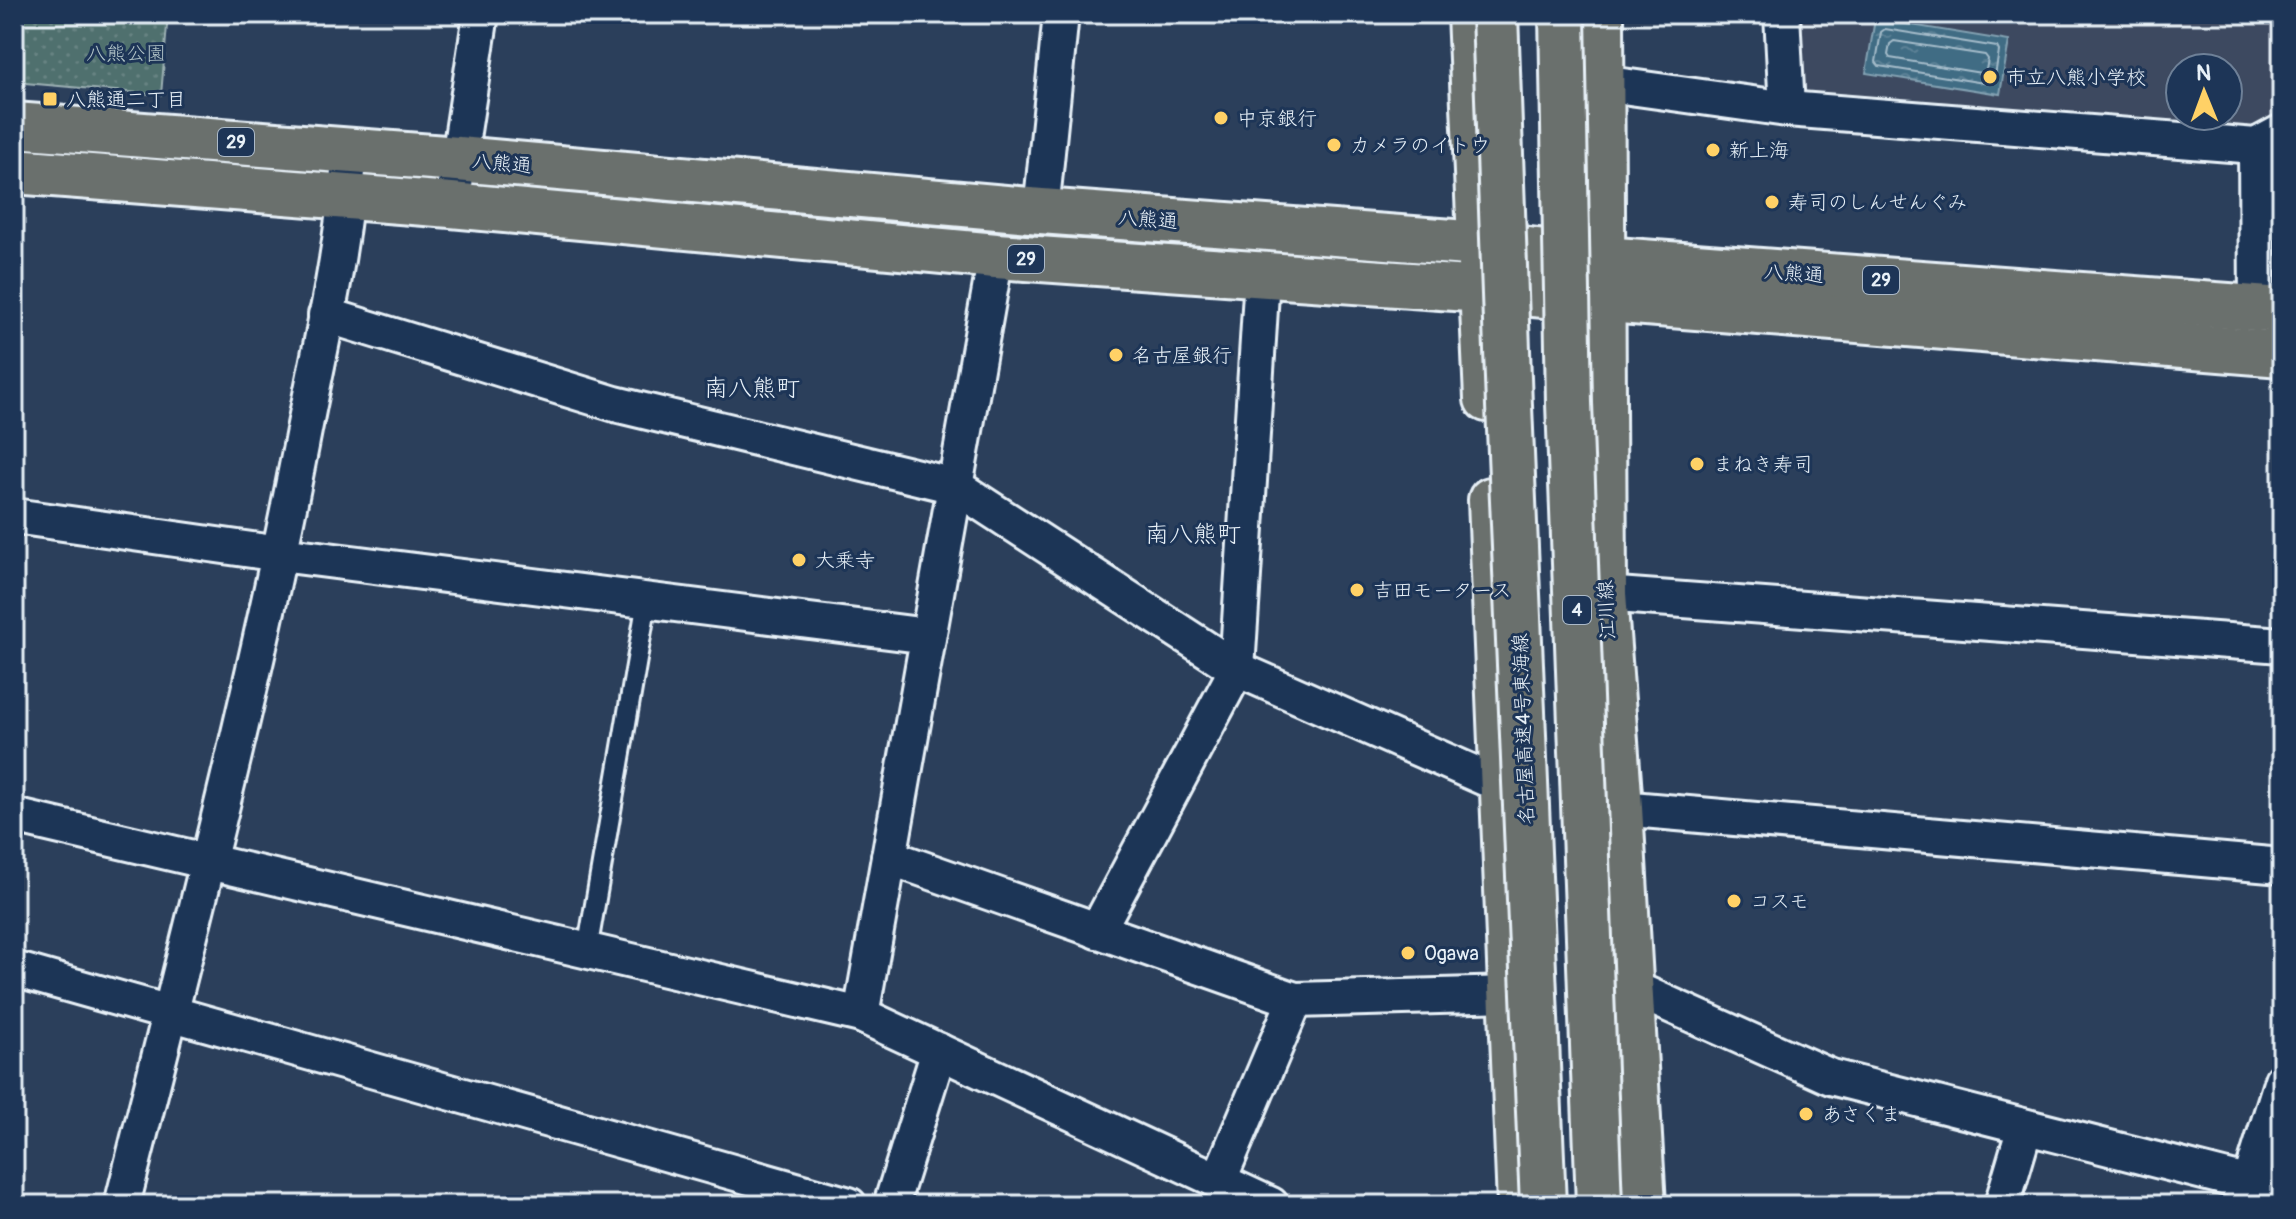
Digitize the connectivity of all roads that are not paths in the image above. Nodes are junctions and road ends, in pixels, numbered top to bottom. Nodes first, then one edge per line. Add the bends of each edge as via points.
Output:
1 (481, 14) edge
2 (1061, 14) edge
3 (1470, 14) edge
4 (1495, 14) edge
5 (1562, 14) edge
6 (1601, 14) edge
7 (1782, 14) edge
8 (1601, 83) junction
9 (1787, 109) junction
10 (14, 125) edge
11 (2269, 139) edge
12 (350, 151) junction
13 (458, 159) junction
14 (14, 171) edge
15 (346, 197) junction
16 (451, 205) junction
17 (1041, 211) junction
18 (1480, 244) junction
19 (996, 256) junction
20 (1262, 277) junction
21 (1602, 280) junction
22 (1483, 290) junction
23 (2270, 309) edge
24 (326, 315) junction
25 (2282, 354) edge
26 (955, 486) junction
27 (14, 516) edge
28 (280, 554) junction
29 (1604, 594) junction
30 (647, 601) junction
31 (928, 636) junction
32 (2282, 645) edge
33 (1237, 669) junction
34 (1503, 786) junction
35 (1620, 808) junction
36 (14, 816) edge
37 (889, 857) junction
38 (208, 862) junction
39 (2282, 866) edge
40 (1097, 931) junction
41 (587, 951) junction
42 (14, 969) edge
43 (1628, 986) junction
44 (1511, 994) junction
45 (1295, 1000) junction
46 (171, 1012) junction
47 (861, 1015) junction
48 (939, 1051) junction
49 (2282, 1080) edge
50 (2025, 1127) junction
51 (1218, 1182) junction
52 (2282, 1192) edge
53 (2246, 1193) edge
54 (122, 1205) edge
55 (849, 1205) edge
56 (891, 1205) edge
57 (1271, 1205) edge
58 (1520, 1205) edge
59 (1543, 1205) edge
60 (1599, 1205) edge
61 (1643, 1205) edge
62 (2002, 1205) edge

1 - 13 street
2 - 17 street
3 - 18 main road
4 - 59 main road, 名古屋高速4号東海線, bridge
5 - 60 main road, 4, bridge via 1569,403
6 - 8 main road, 江川線
7 - 9 street
8 - 9 street
8 - 21 main road, 江川線
9 - 11 street
10 - 12 main road, 八熊通 / 29
11 - 23 street
12 - 13 main road, 八熊通 / 29
12 - 15 street
13 - 16 street
13 - 17 main road, 八熊通 / 29
14 - 15 main road, 八熊通 / 29
15 - 16 main road, 八熊通 / 29
15 - 24 street
16 - 19 main road, 八熊通 / 29
17 - 18 main road, 八熊通 / 29
18 - 21 main road, 八熊通 / 29
18 - 22 main road
19 - 20 main road, 八熊通 / 29
19 - 26 street
20 - 22 main road, 八熊通 / 29
20 - 33 street
21 - 22 main road, 八熊通 / 29
21 - 23 main road, 八熊通 / 29
21 - 25 main road, 八熊通 / 29
21 - 29 main road, 江川線
22 - 34 main road
24 - 26 street via 615,404
24 - 28 street
26 - 31 street
26 - 33 street
27 - 28 street
28 - 30 street
28 - 38 street
29 - 32 street
29 - 35 main road, 江川線
30 - 31 street
30 - 41 lane
31 - 37 street
33 - 34 street
33 - 40 street
34 - 44 main road
35 - 39 street
35 - 43 main road, 江川線
36 - 38 street
37 - 40 street
37 - 47 street
38 - 41 street
38 - 46 street
40 - 45 street
41 - 47 street
42 - 46 street
43 - 50 street via 1831,1077
43 - 61 main road, 江川線
44 - 45 street
44 - 58 main road
45 - 51 street
46 - 54 street
46 - 55 street
47 - 48 street
48 - 51 street
48 - 56 street
49 - 53 street
50 - 53 street
50 - 62 street
51 - 57 street
52 - 53 street

